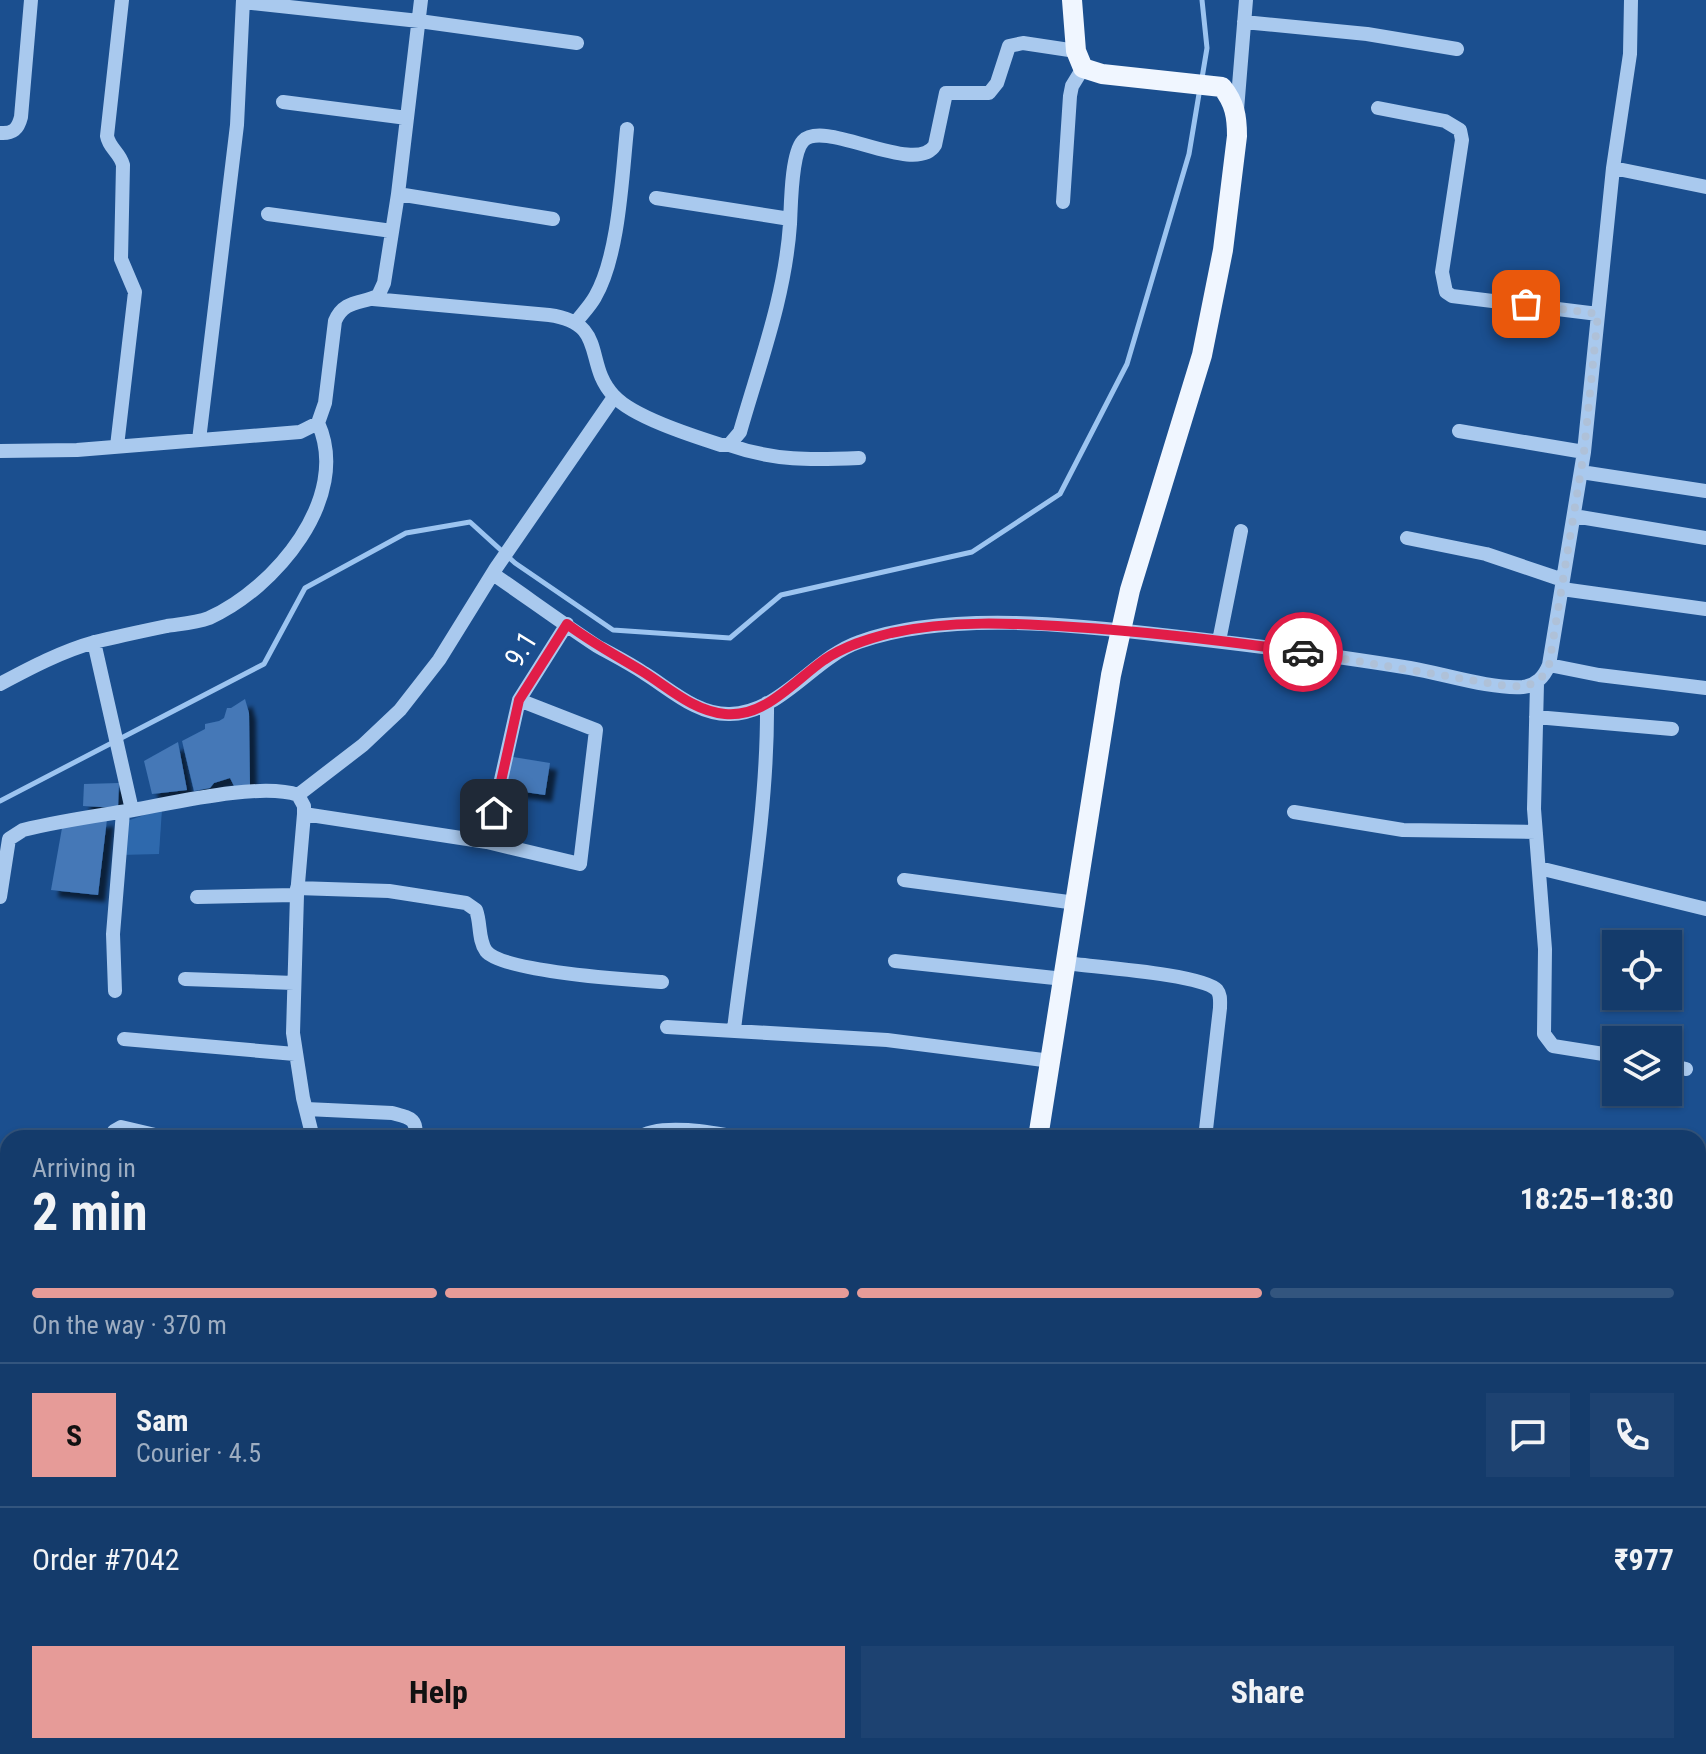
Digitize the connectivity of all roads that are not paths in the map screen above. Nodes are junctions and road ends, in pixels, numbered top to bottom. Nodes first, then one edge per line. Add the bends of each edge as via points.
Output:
1 (31, 0) edge
2 (122, 0) edge
3 (421, 0) edge
4 (1072, 0) edge
5 (1246, 0) edge
6 (1631, 0) edge
7 (243, 1) edge
8 (419, 21) junction
9 (1244, 22) junction
10 (577, 43) dead end
11 (1457, 49) dead end
12 (1080, 59) junction
13 (283, 102) dead end
14 (1378, 108) dead end
15 (407, 118) junction
16 (1237, 119) junction
17 (627, 129) dead end
18 (0, 133) edge
19 (1613, 168) junction
20 (1706, 187) edge
21 (398, 194) junction
22 (656, 198) dead end
23 (1063, 202) dead end
24 (268, 214) dead end
25 (553, 219) dead end
26 (790, 219) junction
27 (392, 231) junction
28 (373, 299) junction
29 (1598, 314) junction
30 (576, 322) junction
31 (614, 397) junction
32 (318, 423) junction
33 (1459, 431) dead end
34 (199, 440) junction
35 (729, 445) junction
36 (117, 446) junction
37 (0, 451) edge
38 (1584, 452) junction
39 (859, 458) dead end
40 (1581, 472) junction
41 (1706, 491) edge
42 (1574, 516) junction
43 (1241, 531) dead end
44 (1407, 538) dead end
45 (1706, 538) edge
46 (495, 571) junction
47 (1562, 584) junction
48 (1706, 609) edge
49 (567, 624) junction
50 (1121, 630) junction
51 (1219, 641) junction
52 (94, 642) junction
53 (1549, 665) junction
54 (1537, 683) junction
55 (0, 684) edge
56 (1706, 688) edge
57 (519, 700) junction
58 (767, 703) junction
59 (1536, 717) junction
60 (1672, 729) dead end
61 (298, 795) junction
62 (127, 811) junction
63 (1294, 812) dead end
64 (304, 814) junction
65 (1536, 832) junction
66 (487, 842) junction
67 (1539, 868) junction
68 (904, 880) dead end
69 (297, 892) junction
70 (0, 897) edge
71 (197, 897) dead end
72 (1076, 903) junction
73 (1706, 909) edge
74 (895, 961) dead end
75 (1065, 971) junction
76 (185, 979) dead end
77 (662, 982) dead end
78 (294, 983) junction
79 (115, 991) dead end
80 (667, 1027) dead end
81 (734, 1029) junction
82 (124, 1039) dead end
83 (295, 1054) junction
84 (1602, 1054) edge
85 (1051, 1061) junction
86 (1682, 1068) edge
87 (1686, 1069) dead end
88 (306, 1109) junction
89 (311, 1130) edge
90 (416, 1130) edge
91 (1039, 1130) edge
92 (1206, 1130) edge

1 - 18 street via 21,117 13,132
2 - 36 street via 107,136 123,165 121,259 135,292
3 - 8 street
4 - 12 main road
5 - 9 street
6 - 19 street via 1630,54
7 - 8 street
7 - 34 street via 237,125
8 - 10 street
8 - 15 street
9 - 11 street
9 - 16 street
12 - 16 main road via 1102,74 1222,87
12 - 23 street via 1070,96
12 - 26 street via 1038,44 1009,46 989,93 946,93 935,145 925,155 808,137 797,154
13 - 15 street
14 - 29 street via 1445,121 1460,130 1442,272 1446,292
15 - 21 street
16 - 50 main road via 1227,225 1202,355
17 - 30 street via 619,207 604,277
19 - 20 street
19 - 29 street
21 - 25 street
21 - 27 street
22 - 26 street
24 - 27 street
26 - 35 street via 771,333 740,432
27 - 28 street via 384,283
28 - 30 street
28 - 32 street via 345,306 335,321
29 - 38 street
30 - 31 street
31 - 35 street via 675,429
31 - 46 street
32 - 34 street via 300,432
32 - 52 street via 327,454 321,500 288,555 263,580 205,620
33 - 38 street
34 - 36 street
35 - 39 street via 785,459
36 - 37 street
38 - 40 street
40 - 41 street
40 - 42 street
42 - 45 street
42 - 47 street
43 - 51 street
44 - 47 street via 1486,554
46 - 49 street
46 - 61 street via 400,710
47 - 48 street
47 - 53 street
49 - 57 street, 9.1
49 - 58 street via 703,709 729,714
50 - 51 street
50 - 58 street via 998,623 892,633 840,650
50 - 72 main road
51 - 54 street via 1506,686
52 - 55 street
52 - 62 street via 126,779
53 - 54 street
53 - 56 street
54 - 59 street
57 - 66 street, 9.1
57 - 66 street via 596,730 580,864
58 - 81 street via 758,846
59 - 60 street
59 - 65 street
61 - 62 street via 245,792
61 - 64 street
62 - 70 street via 15,833 6,848
62 - 79 street via 113,934
63 - 65 street via 1403,830
64 - 66 street
64 - 69 street
65 - 67 street
67 - 73 street
67 - 84 street via 1544,1034 1553,1046
68 - 72 street
69 - 71 street
69 - 77 street via 400,892 466,903 476,910 484,949 502,962
69 - 78 street
72 - 75 main road
74 - 75 street
75 - 85 main road
75 - 92 street via 1181,977 1216,989 1220,1008
76 - 78 street
78 - 83 street
80 - 81 street
81 - 85 street via 887,1040
82 - 83 street
83 - 88 street
85 - 91 main road
86 - 87 street
88 - 89 street
88 - 90 street via 392,1113 413,1120

